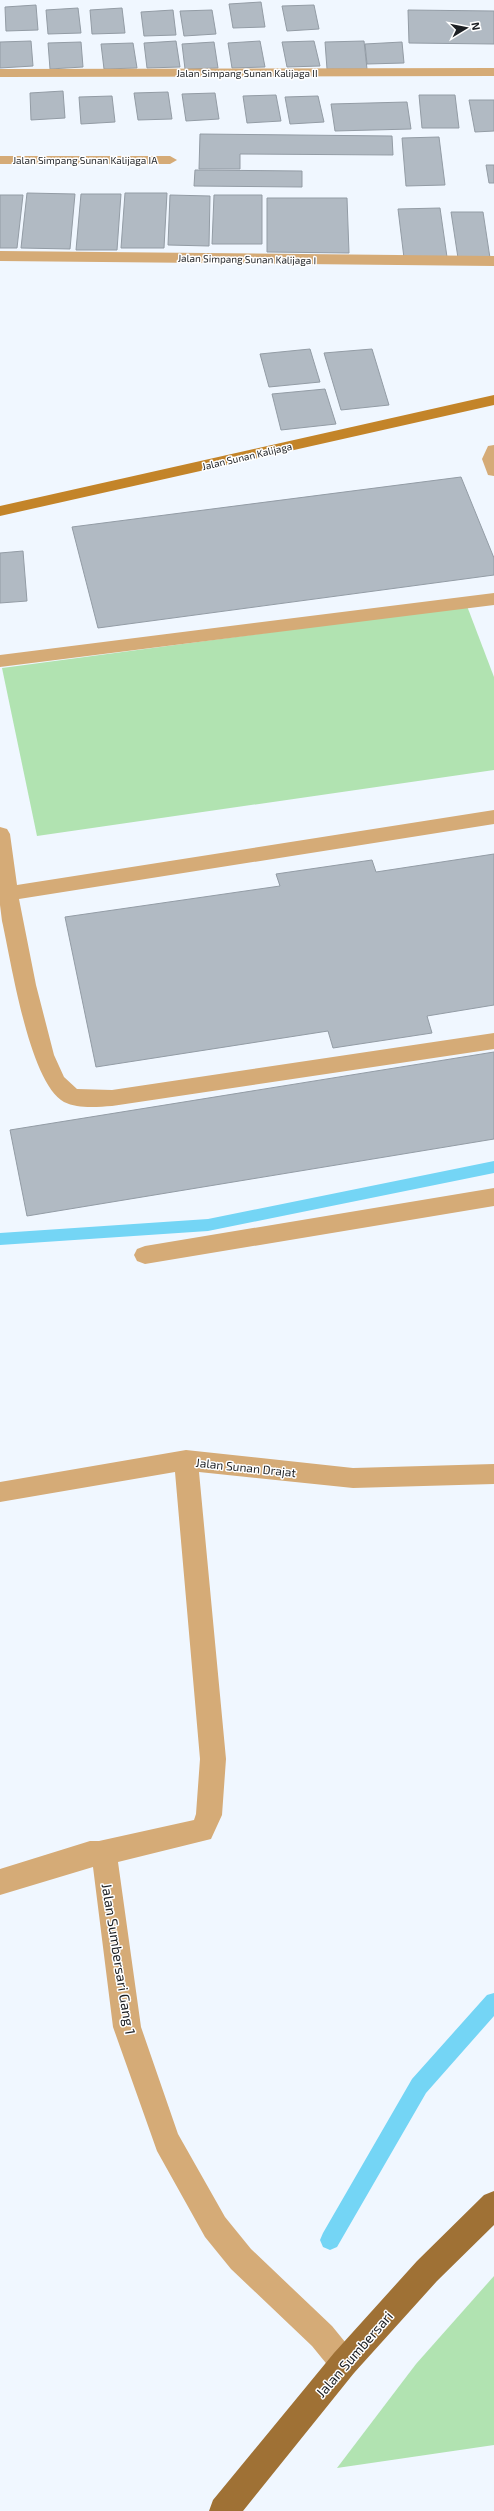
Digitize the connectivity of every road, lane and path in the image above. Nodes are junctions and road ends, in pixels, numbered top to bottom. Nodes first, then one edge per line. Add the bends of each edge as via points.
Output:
1 (494, 72) edge
2 (0, 73) edge
3 (0, 160) edge
4 (170, 160) dead end
5 (0, 256) edge
6 (494, 261) edge
7 (494, 400) edge
8 (494, 450) edge
9 (494, 471) edge
10 (0, 511) edge
11 (492, 604) edge
12 (0, 661) edge
13 (494, 817) edge
14 (0, 834) edge
15 (9, 893) junction
16 (6, 922) edge
17 (494, 1041) edge
18 (494, 1197) edge
19 (145, 1255) dead end
20 (186, 1460) junction
21 (494, 1474) edge
22 (0, 1492) edge
23 (99, 1854) junction
24 (0, 1882) edge
25 (494, 2205) edge
26 (344, 2363) junction
27 (224, 2511) edge

1 - 2 street, Jalan Simpang Sunan Kalijaga II
3 - 4 street, Jalan Simpang Sunan Kalijaga IA
5 - 6 street, Jalan Simpang Sunan Kalijaga I
7 - 10 main road, Jalan Sunan Kalijaga
8 - 9 street via 490,459
11 - 12 street
13 - 15 street
14 - 15 street
15 - 16 street
16 - 17 street via 44,1055 56,1082 71,1096 89,1099 112,1098
18 - 19 street
20 - 21 street, Jalan Sunan Drajat via 353,1478
20 - 22 street, Jalan Sunan Drajat
20 - 23 street via 213,1759 209,1815 202,1830
23 - 24 street via 90,1854
23 - 26 street, Jalan Sumbersari Gang 1 via 105,1862 127,2027 164,2134 215,2227 241,2259 306,2320
25 - 26 main road, Jalan Sumbersari via 427,2271
26 - 27 main road, Jalan Sumbersari

